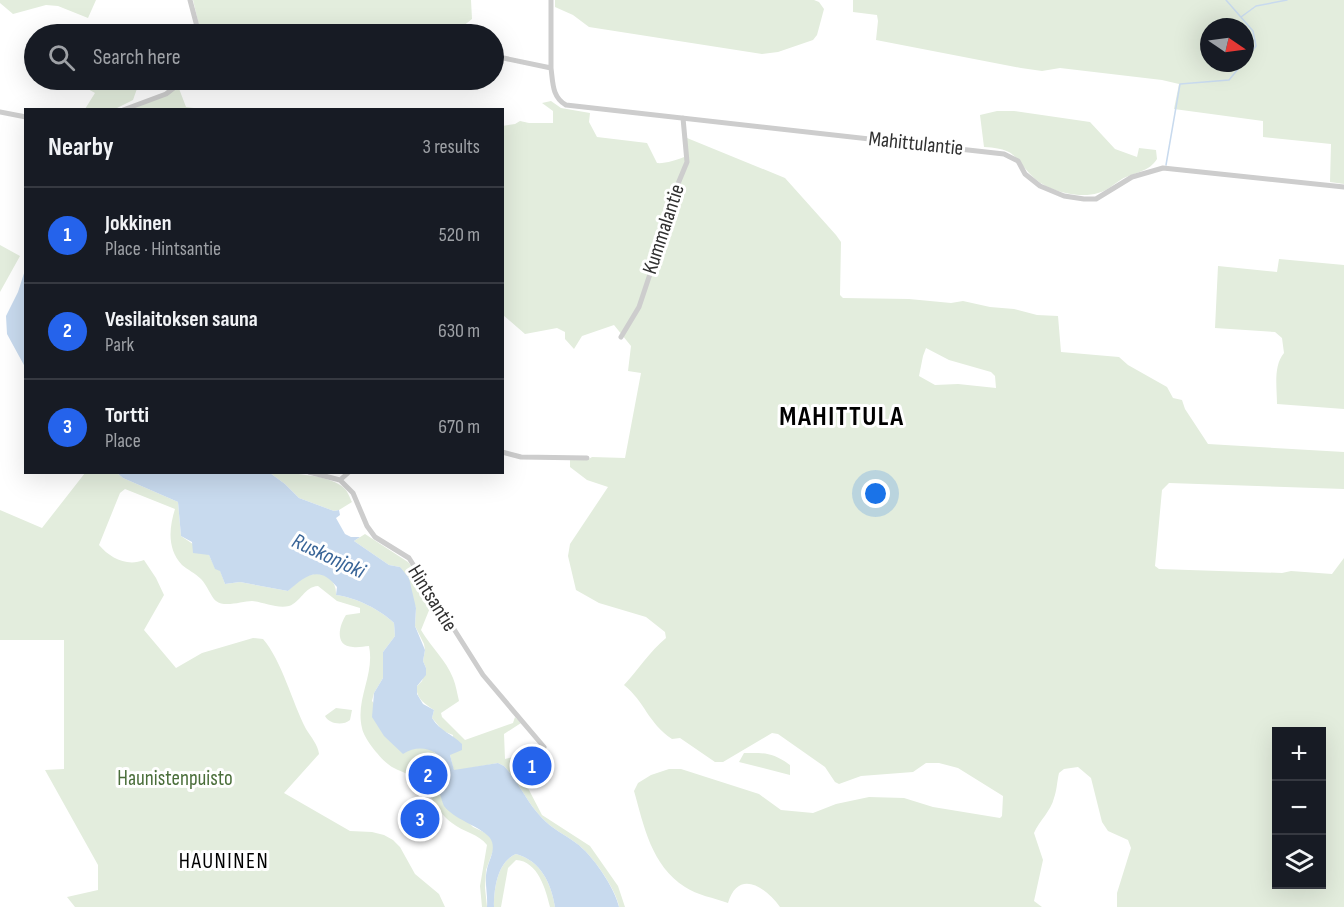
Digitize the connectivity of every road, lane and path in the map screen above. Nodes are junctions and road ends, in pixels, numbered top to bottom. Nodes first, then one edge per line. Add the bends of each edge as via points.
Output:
1 (190, 0) edge
2 (551, 0) edge
3 (196, 24) edge
4 (504, 58) edge
5 (551, 68) junction
6 (171, 90) edge
7 (128, 108) edge
8 (0, 112) edge
9 (24, 117) edge
10 (683, 118) junction
11 (1344, 187) edge
12 (621, 337) dead end
13 (504, 453) edge
14 (587, 458) dead end
15 (317, 474) edge
16 (347, 474) edge
17 (340, 480) junction
18 (544, 747) dead end

1 - 3 street
2 - 5 street, Mahittulantie
4 - 5 street
5 - 10 street, Mahittulantie via 554,92 566,105
6 - 7 street
8 - 9 street
10 - 11 street, Mahittulantie via 1004,154 1018,161 1025,174 1040,186 1084,199 1096,199 1132,177 1163,168
10 - 12 street, Kummalantie via 687,162 639,307
13 - 14 street via 521,457
15 - 17 street
16 - 17 street
17 - 18 street, Hintsantie via 353,494 375,537 415,565 483,675

